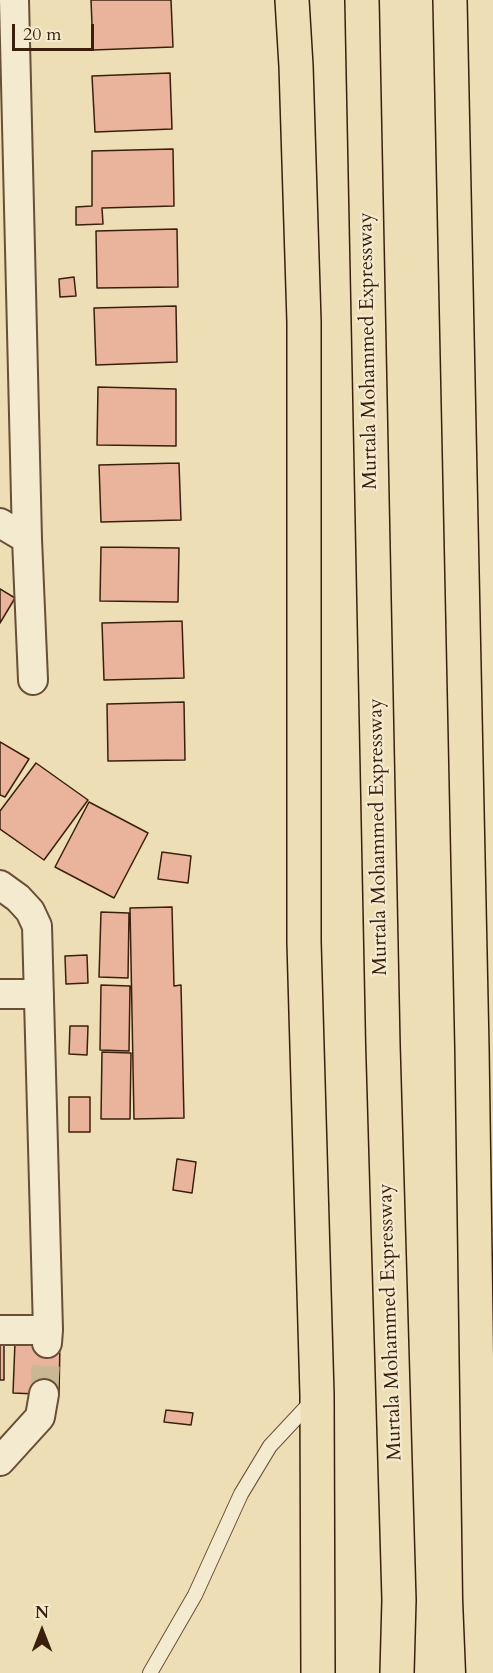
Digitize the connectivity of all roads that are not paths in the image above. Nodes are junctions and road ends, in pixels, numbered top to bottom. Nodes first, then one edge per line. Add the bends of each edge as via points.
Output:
1 (14, 0) edge
2 (292, 0) edge
3 (362, 0) edge
4 (450, 0) edge
5 (0, 523) edge
6 (27, 539) junction
7 (33, 680) dead end
8 (0, 885) edge
9 (0, 994) edge
10 (39, 994) junction
11 (0, 1330) edge
12 (44, 1394) tunnel mouth
13 (317, 1395) junction
14 (0, 1461) edge
15 (150, 1673) edge
16 (318, 1673) edge
17 (398, 1673) edge
18 (483, 1673) edge

1 - 6 street
2 - 13 main road via 304,321 304,942
3 - 17 main road, Murtala Mohammed Expressway
4 - 18 main road
5 - 6 street
6 - 7 street
8 - 10 street via 30,911 37,926
9 - 10 street
10 - 11 street via 47,1336
12 - 14 street via 40,1417
13 - 15 lane via 264,1455 241,1494 195,1595
13 - 16 main road

